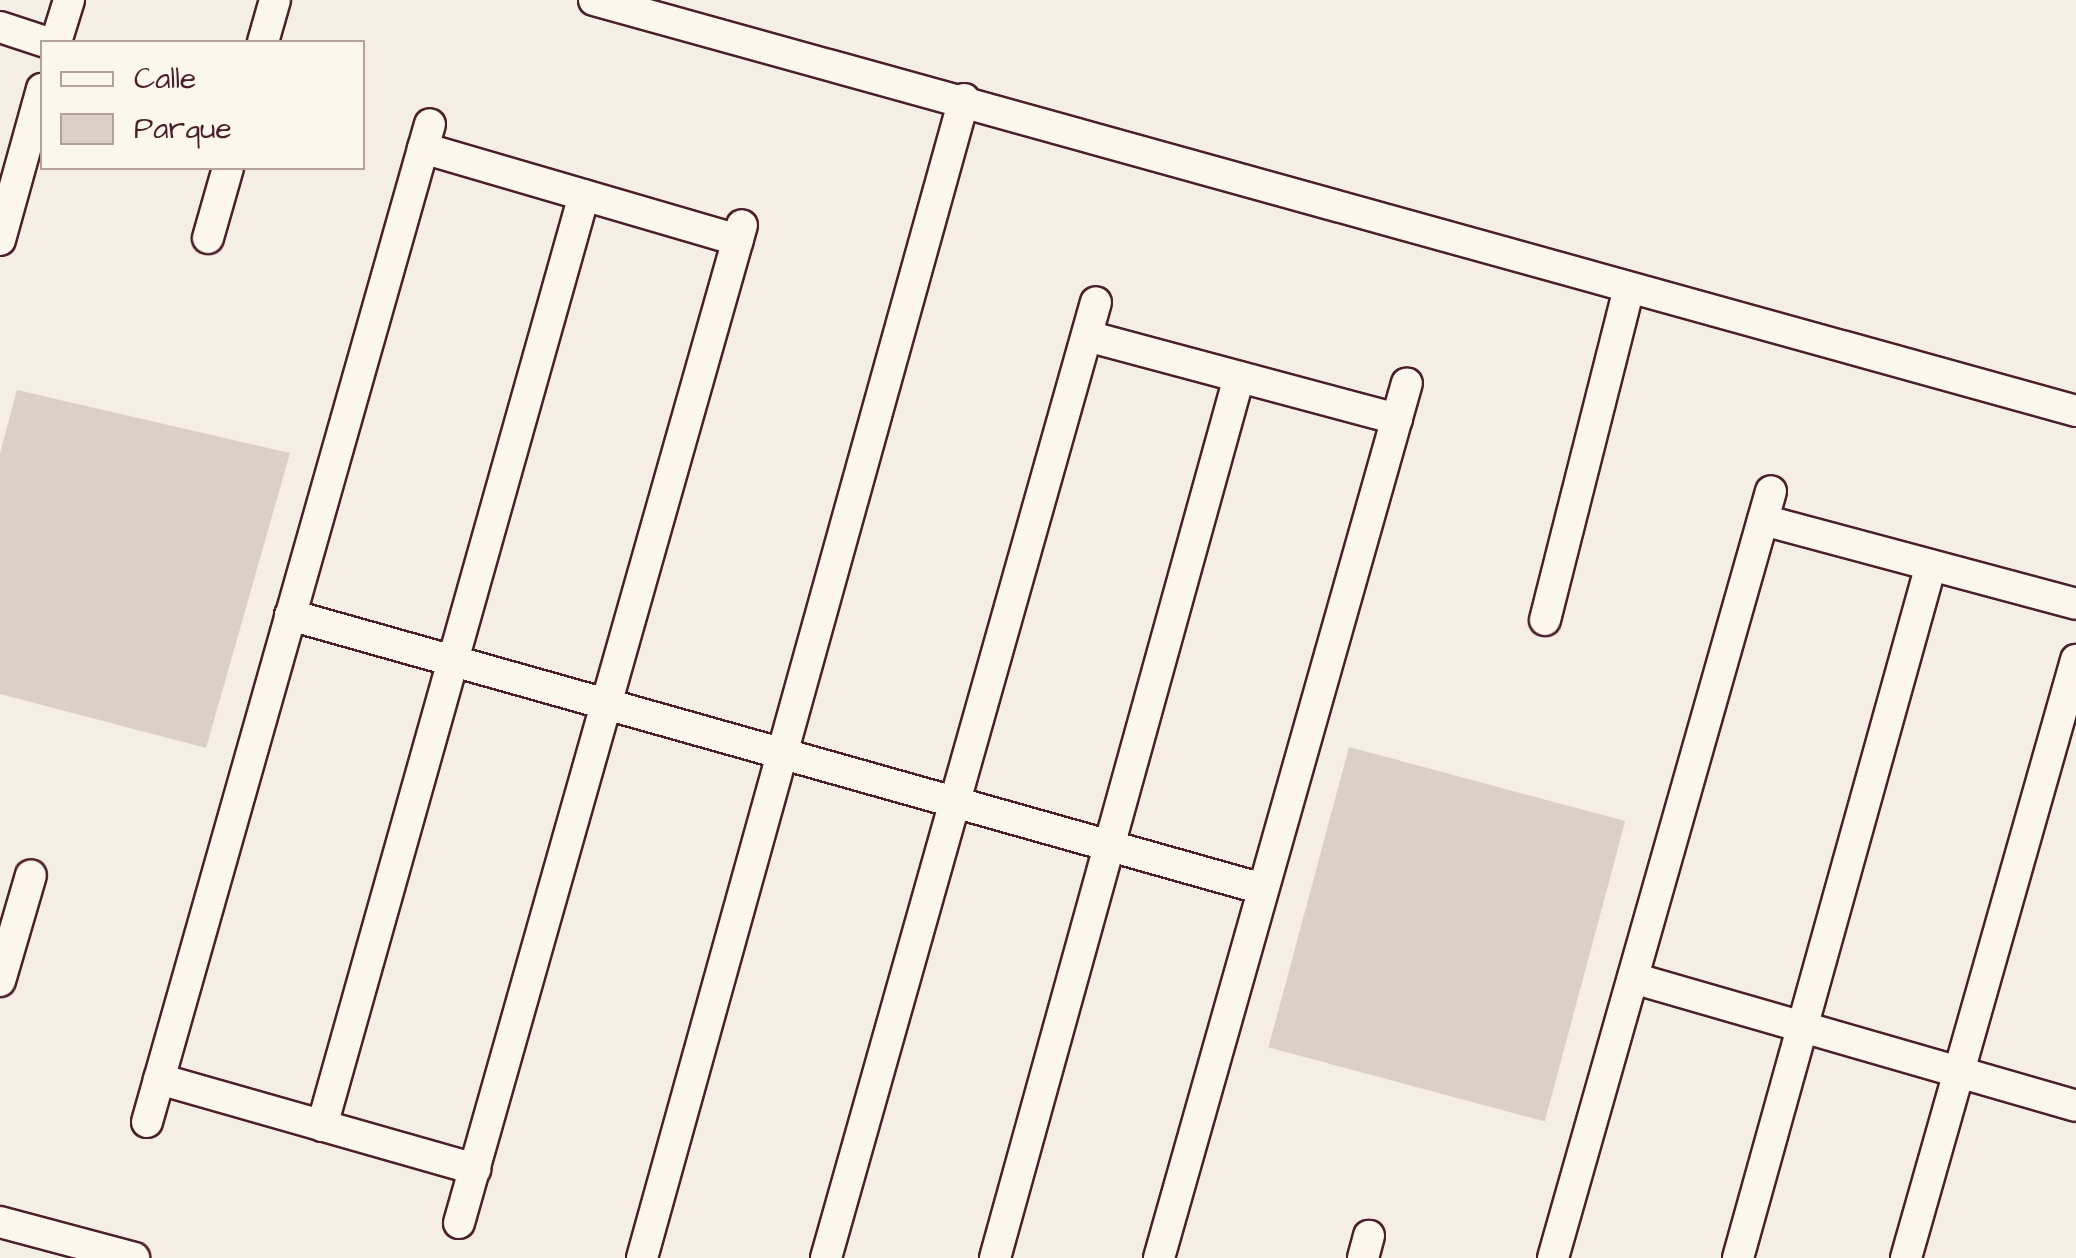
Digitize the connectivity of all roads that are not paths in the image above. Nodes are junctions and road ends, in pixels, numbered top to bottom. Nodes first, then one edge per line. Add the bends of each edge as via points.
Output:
1 (69, 0) edge
2 (275, 0) edge
3 (594, 0) edge
4 (0, 27) edge
5 (40, 40) edge
6 (57, 40) edge
7 (264, 40) edge
8 (40, 96) edge
9 (964, 99) junction
10 (227, 170) edge
11 (584, 195) junction
12 (208, 238) dead end
13 (0, 240) edge
14 (1630, 288) junction
15 (1096, 302) dead end
16 (1088, 336) junction
17 (1240, 376) junction
18 (1407, 383) dead end
19 (2076, 411) edge
20 (1397, 419) junction
21 (1931, 565) junction
22 (2076, 604) edge
23 (290, 615) junction
24 (1545, 620) dead end
25 (453, 659) junction
26 (2076, 660) edge
27 (607, 701) junction
28 (785, 750) junction
29 (956, 802) junction
30 (1108, 846) junction
31 (31, 875) dead end
32 (1264, 889) junction
33 (1633, 978) junction
34 (0, 980) edge
35 (1800, 1024) junction
36 (1960, 1068) junction
37 (159, 1079) junction
38 (2076, 1106) edge
39 (146, 1122) dead end
40 (322, 1126) junction
41 (475, 1169) junction
42 (0, 1222) edge
43 (460, 1223) dead end
44 (134, 1258) edge
45 (642, 1258) edge
46 (826, 1258) edge
47 (996, 1258) edge
48 (1159, 1258) edge
49 (1553, 1258) edge
50 (1738, 1258) edge
51 (1906, 1258) edge

1 - 6 street
2 - 7 street
3 - 9 street
4 - 5 street
8 - 13 street
9 - 14 street
9 - 28 street
10 - 12 street
11 - 23 street via 426,136
11 - 25 street
11 - 27 street via 740,232
14 - 19 street
14 - 24 street
15 - 16 street
16 - 17 street
16 - 29 street
17 - 20 street
17 - 30 street
18 - 20 street
20 - 32 street
21 - 22 street
21 - 33 street via 1767,506
21 - 35 street
23 - 25 street
23 - 37 street
25 - 27 street
25 - 40 street
26 - 36 street
27 - 28 street
27 - 41 street
28 - 29 street
28 - 45 street
29 - 30 street
29 - 46 street
30 - 32 street
30 - 47 street
31 - 34 street
32 - 48 street
33 - 35 street
33 - 49 street
35 - 36 street
35 - 50 street
36 - 38 street
36 - 51 street
37 - 39 street
37 - 40 street
40 - 41 street
41 - 43 street
42 - 44 street

